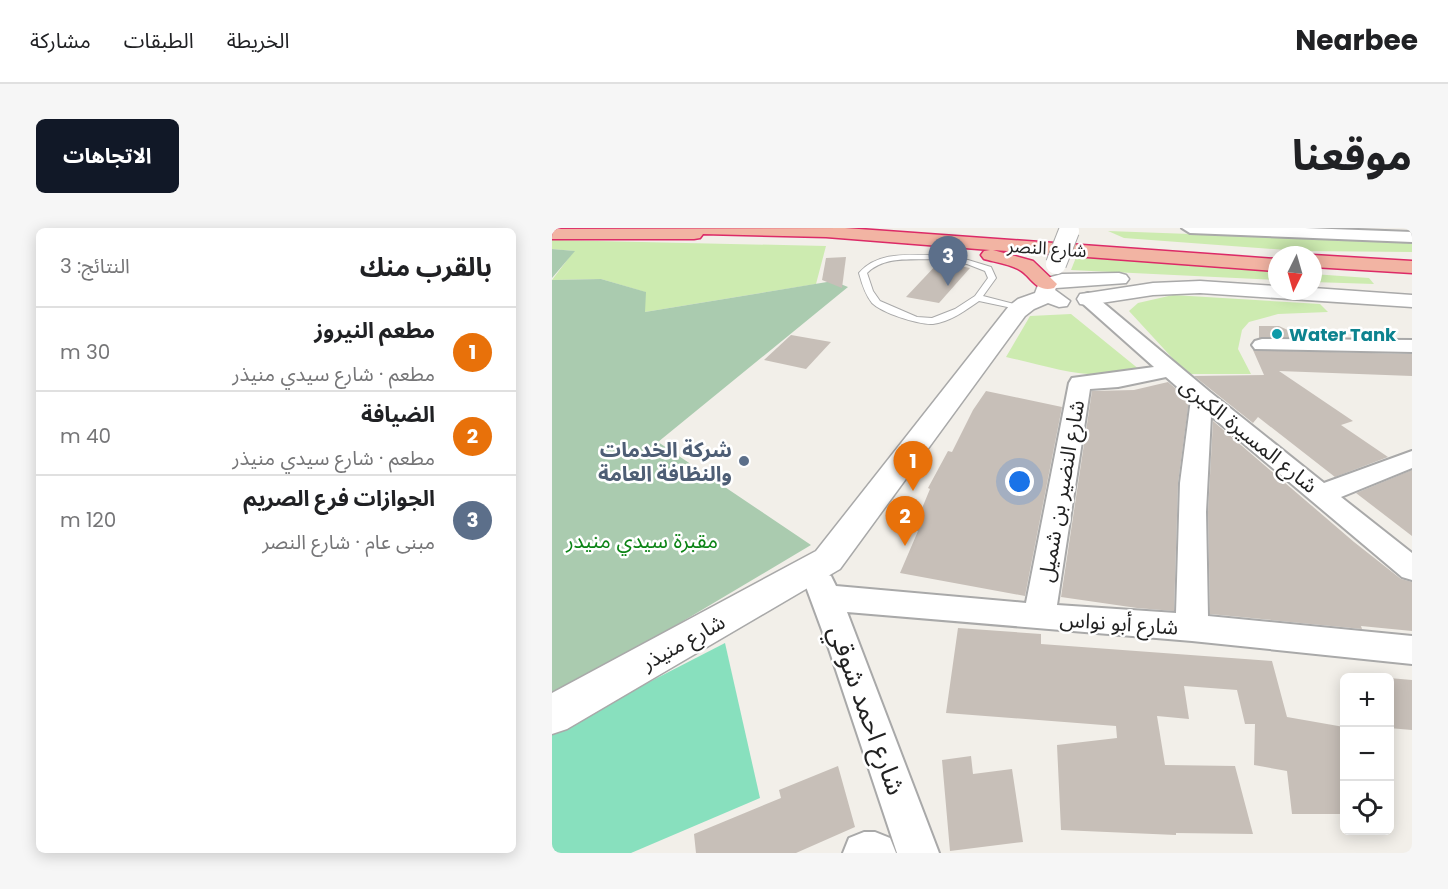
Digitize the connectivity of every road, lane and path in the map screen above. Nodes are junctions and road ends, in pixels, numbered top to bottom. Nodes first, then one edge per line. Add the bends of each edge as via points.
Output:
1 (672, 228) edge
2 (880, 228) edge
3 (1190, 228) edge
4 (1070, 230) edge
5 (552, 234) edge
6 (1412, 237) edge
7 (1268, 257) edge
8 (1322, 262) edge
9 (1268, 264) edge
10 (1322, 267) edge
11 (1412, 271) edge
12 (1063, 284) junction
13 (1268, 287) edge
14 (1322, 288) edge
15 (1412, 293) edge
16 (978, 298) junction
17 (1412, 301) edge
18 (1022, 307) junction
19 (1262, 345) dead end
20 (1412, 346) edge
21 (1170, 370) junction
22 (1202, 397) junction
23 (1412, 459) edge
24 (1322, 494) junction
25 (1412, 568) edge
26 (819, 583) junction
27 (1039, 617) junction
28 (1192, 628) junction
29 (1412, 650) edge
30 (552, 715) edge
31 (864, 853) edge
32 (875, 853) edge
33 (918, 853) edge

1 - 9 highway, شارع النصر via 826,232
2 - 7 highway, شارع النصر
3 - 6 street
4 - 12 street, bridge
5 - 12 highway via 691,234 946,250 1013,260
8 - 11 highway
10 - 11 highway
12 - 13 street via 1111,279
12 - 17 street via 1153,289 1200,287
12 - 18 street
12 - 21 street, شارع المسيرة الكبرى
14 - 15 street
16 - 16 lane via 933,321 915,320 877,303 868,291 863,273 876,263 905,258 968,262 988,269 992,278
16 - 18 lane
18 - 26 street, شارع منيذر via 828,560
19 - 20 street
21 - 22 street, شارع المسيرة الكبرى
21 - 27 street, شارع النضير بن شميل via 1080,383
22 - 24 street, شارع المسيرة الكبرى
22 - 28 street via 1190,519
23 - 24 street
24 - 25 street, شارع المسيرة الكبرى
26 - 27 street, شارع أبو نواس
26 - 30 street, شارع منيذر
26 - 33 street, شارع احمد شوقي
27 - 28 street, شارع أبو نواس
28 - 29 street, شارع أبو نواس
31 - 32 street

